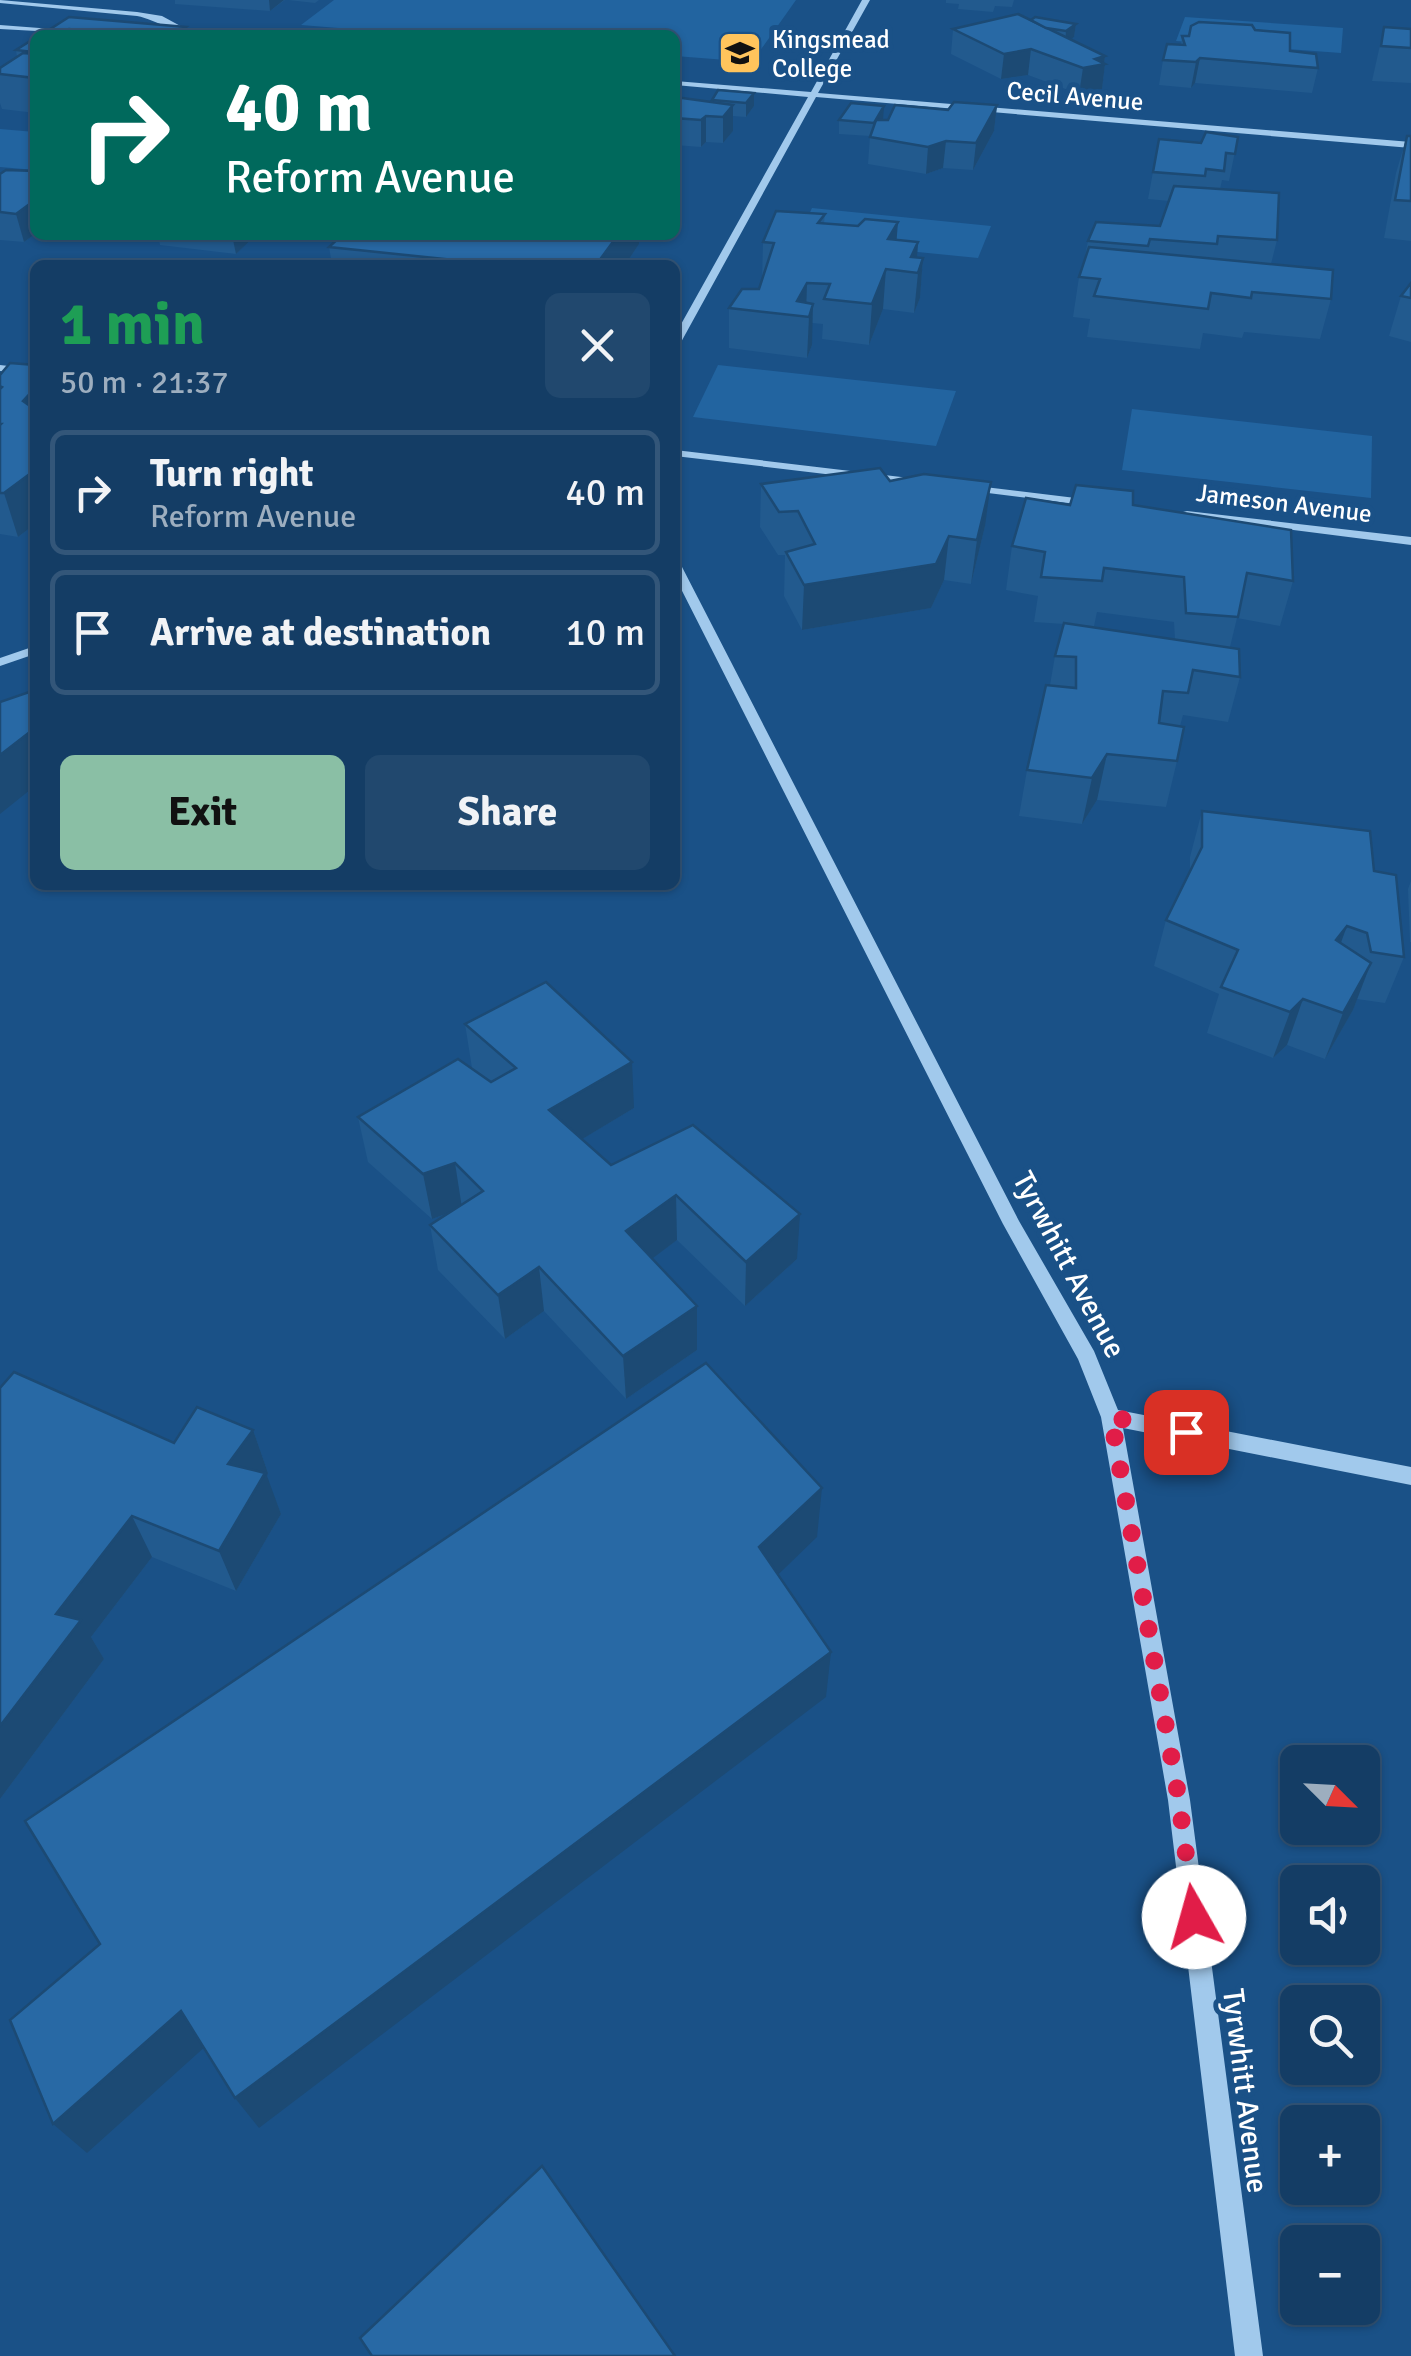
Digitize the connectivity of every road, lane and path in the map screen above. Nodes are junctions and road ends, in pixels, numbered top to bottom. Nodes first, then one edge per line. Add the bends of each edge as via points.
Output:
1 (866, 0) edge
2 (0, 1) edge
3 (0, 27) edge
4 (39, 30) edge
5 (183, 30) edge
6 (680, 82) edge
7 (812, 94) junction
8 (1411, 145) edge
9 (680, 335) edge
10 (0, 368) edge
11 (30, 371) edge
12 (680, 454) edge
13 (935, 484) edge
14 (955, 486) edge
15 (1114, 505) edge
16 (1173, 512) edge
17 (1411, 541) edge
18 (680, 575) edge
19 (30, 652) edge
20 (0, 662) edge
21 (1111, 1417) junction
22 (1411, 1476) edge
23 (1249, 2356) edge

1 - 7 street
2 - 5 street via 137,14
3 - 4 street
6 - 7 street, Cecil Avenue
7 - 8 street, Cecil Avenue
7 - 9 street
10 - 11 street
12 - 13 street
14 - 15 street
16 - 17 street, Jameson Avenue
18 - 21 street, Tyrwhitt Avenue via 1012,1224 1087,1357
19 - 20 street
21 - 22 street
21 - 23 street, Tyrwhitt Avenue via 1179,1800

